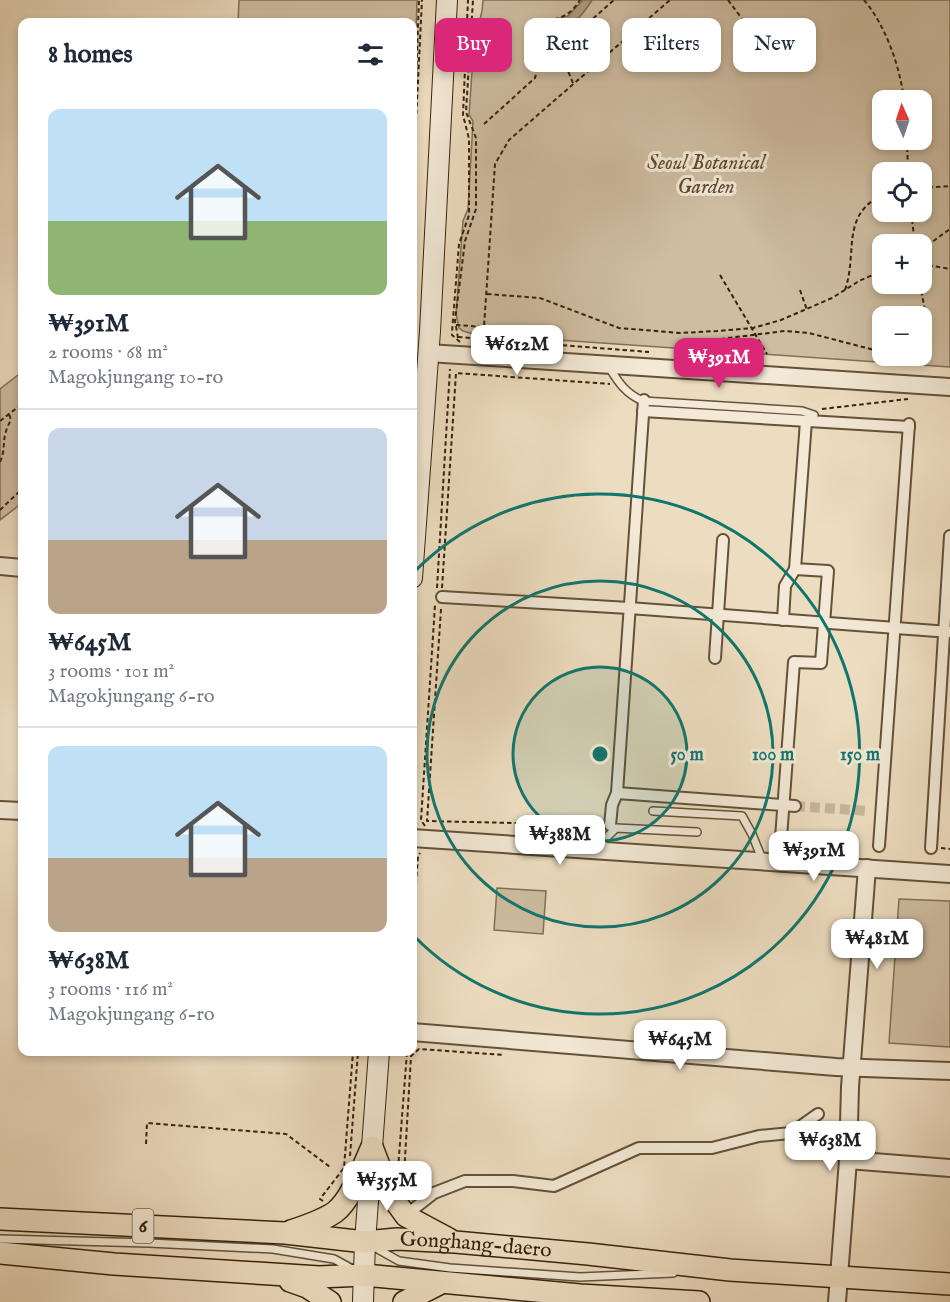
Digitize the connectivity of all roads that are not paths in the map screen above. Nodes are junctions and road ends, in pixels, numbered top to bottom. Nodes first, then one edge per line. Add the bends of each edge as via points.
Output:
1 (447, 0) edge
2 (428, 353) junction
3 (608, 365) junction
4 (950, 387) edge
5 (643, 404) junction
6 (809, 418) junction
7 (417, 508) edge
8 (950, 536) edge
9 (723, 540) dead end
10 (0, 566) edge
11 (18, 568) edge
12 (795, 569) junction
13 (442, 597) dead end
14 (629, 608) junction
15 (718, 615) junction
16 (783, 620) junction
17 (825, 622) junction
18 (894, 628) junction
19 (947, 632) edge
20 (715, 658) dead end
21 (617, 793) junction
22 (783, 806) junction
23 (795, 806) tunnel mouth
24 (0, 810) edge
25 (18, 811) edge
26 (653, 811) dead end
27 (869, 811) tunnel mouth
28 (881, 812) junction
29 (610, 825) dead end
30 (698, 832) dead end
31 (781, 837) dead end
32 (418, 843) edge
33 (879, 846) dead end
34 (931, 848) dead end
35 (593, 850) junction
36 (763, 862) junction
37 (867, 868) junction
38 (950, 874) edge
39 (417, 1032) edge
40 (379, 1056) edge
41 (852, 1068) junction
42 (950, 1071) edge
43 (818, 1114) dead end
44 (372, 1147) junction
45 (848, 1160) junction
46 (950, 1168) edge
47 (413, 1210) road end
48 (0, 1219) edge
49 (285, 1233) junction
50 (0, 1239) edge
51 (365, 1242) junction
52 (455, 1242) junction
53 (0, 1253) edge
54 (730, 1270) junction
55 (273, 1275) junction
56 (364, 1275) junction
57 (840, 1278) junction
58 (442, 1283) junction
59 (950, 1284) edge
60 (330, 1302) edge
61 (363, 1302) edge
62 (404, 1302) edge
63 (699, 1302) edge
64 (837, 1302) edge

1 - 2 main road
2 - 3 street
2 - 7 main road
3 - 4 street
3 - 5 lane via 620,384
5 - 6 street
5 - 14 street
6 - 12 street
6 - 18 street via 909,426
8 - 19 street
9 - 15 street
10 - 11 street
12 - 16 street via 785,586
12 - 17 street via 828,571
13 - 14 street
14 - 15 street
14 - 21 street
15 - 16 street
15 - 20 street
16 - 17 street
17 - 18 street
17 - 22 street via 821,663 794,662
18 - 19 street
18 - 28 street
19 - 34 street
21 - 22 street
21 - 29 street
22 - 23 street
22 - 31 street
24 - 25 street
26 - 36 lane via 742,816
27 - 28 street
28 - 33 street
30 - 35 lane via 616,828
32 - 35 street
35 - 36 street
36 - 37 street
37 - 38 street
37 - 41 street
39 - 41 street
40 - 44 main road
41 - 42 street
41 - 45 street
43 - 47 street via 791,1133 759,1136 712,1148 639,1148 554,1186 465,1181 434,1193
44 - 49 main road via 337,1211
44 - 51 main road
44 - 52 main road via 390,1194 406,1216
45 - 46 street
45 - 57 street
48 - 49 main road, Gonghang-daero / 6
49 - 51 main road, Gonghang-daero / 6
50 - 56 lane via 273,1249 334,1259
51 - 52 main road, Gonghang-daero / 6
51 - 54 lane via 399,1261 450,1268 580,1277
51 - 56 main road
52 - 54 main road, Gonghang-daero / 6
53 - 55 main road, Gonghang-daero / 6
54 - 57 main road, Gonghang-daero / 6
55 - 56 main road, Gonghang-daero / 6
55 - 60 main road via 307,1287
56 - 58 main road, Gonghang-daero / 6
56 - 61 main road
57 - 59 main road, Gonghang-daero / 6
57 - 64 street
58 - 62 main road
58 - 63 main road, Gonghang-daero / 6

